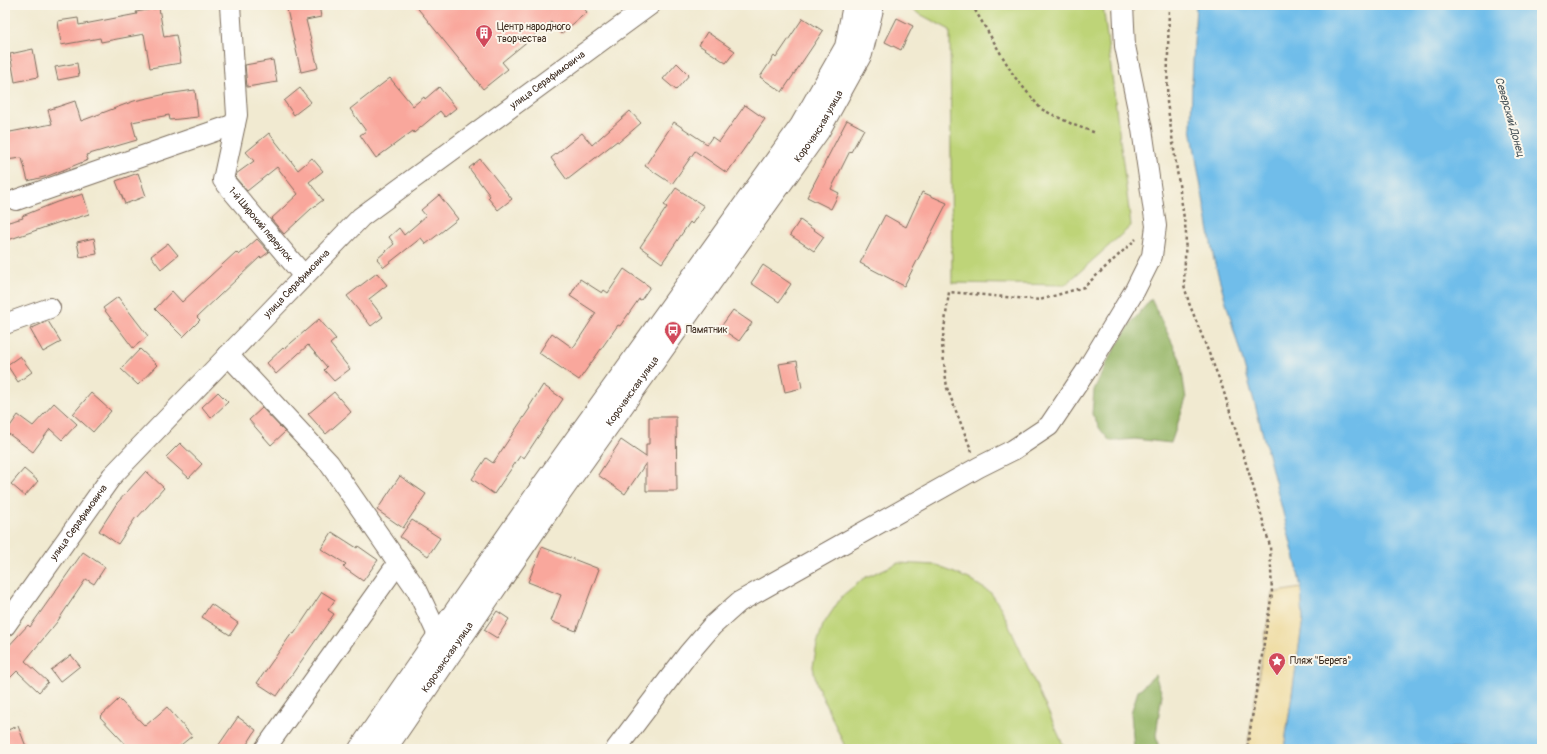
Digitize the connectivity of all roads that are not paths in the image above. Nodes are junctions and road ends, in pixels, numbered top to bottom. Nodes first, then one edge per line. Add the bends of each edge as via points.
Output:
1 (230, 5) edge
2 (650, 5) edge
3 (854, 5) edge
4 (873, 5) edge
5 (1123, 5) edge
6 (235, 124) junction
7 (16, 200) dead end
8 (304, 276) junction
9 (50, 308) dead end
10 (5, 324) edge
11 (228, 355) junction
12 (398, 564) junction
13 (5, 626) edge
14 (438, 635) junction
15 (265, 749) edge
16 (360, 749) edge
17 (385, 749) edge
18 (616, 749) edge

1 - 6 street, 1-й Широкий переулок via 237,116
2 - 8 street, улица Серафимовича via 360,217
3 - 14 main road, Корочанская улица via 846,47 801,126
4 - 17 main road, Корочанская улица via 861,54 819,130 560,493
5 - 18 street via 1125,46 1142,129 1156,226 1152,256 1135,290 1086,371 1049,426 1012,450 739,602 712,626 688,654
6 - 7 street
6 - 8 street, 1-й Широкий переулок via 223,180
8 - 11 street, улица Серафимовича
9 - 10 street
11 - 12 street via 329,463
11 - 13 street, улица Серафимовича via 112,476
12 - 14 street via 416,590
12 - 15 street
14 - 16 main road, Корочанская улица

